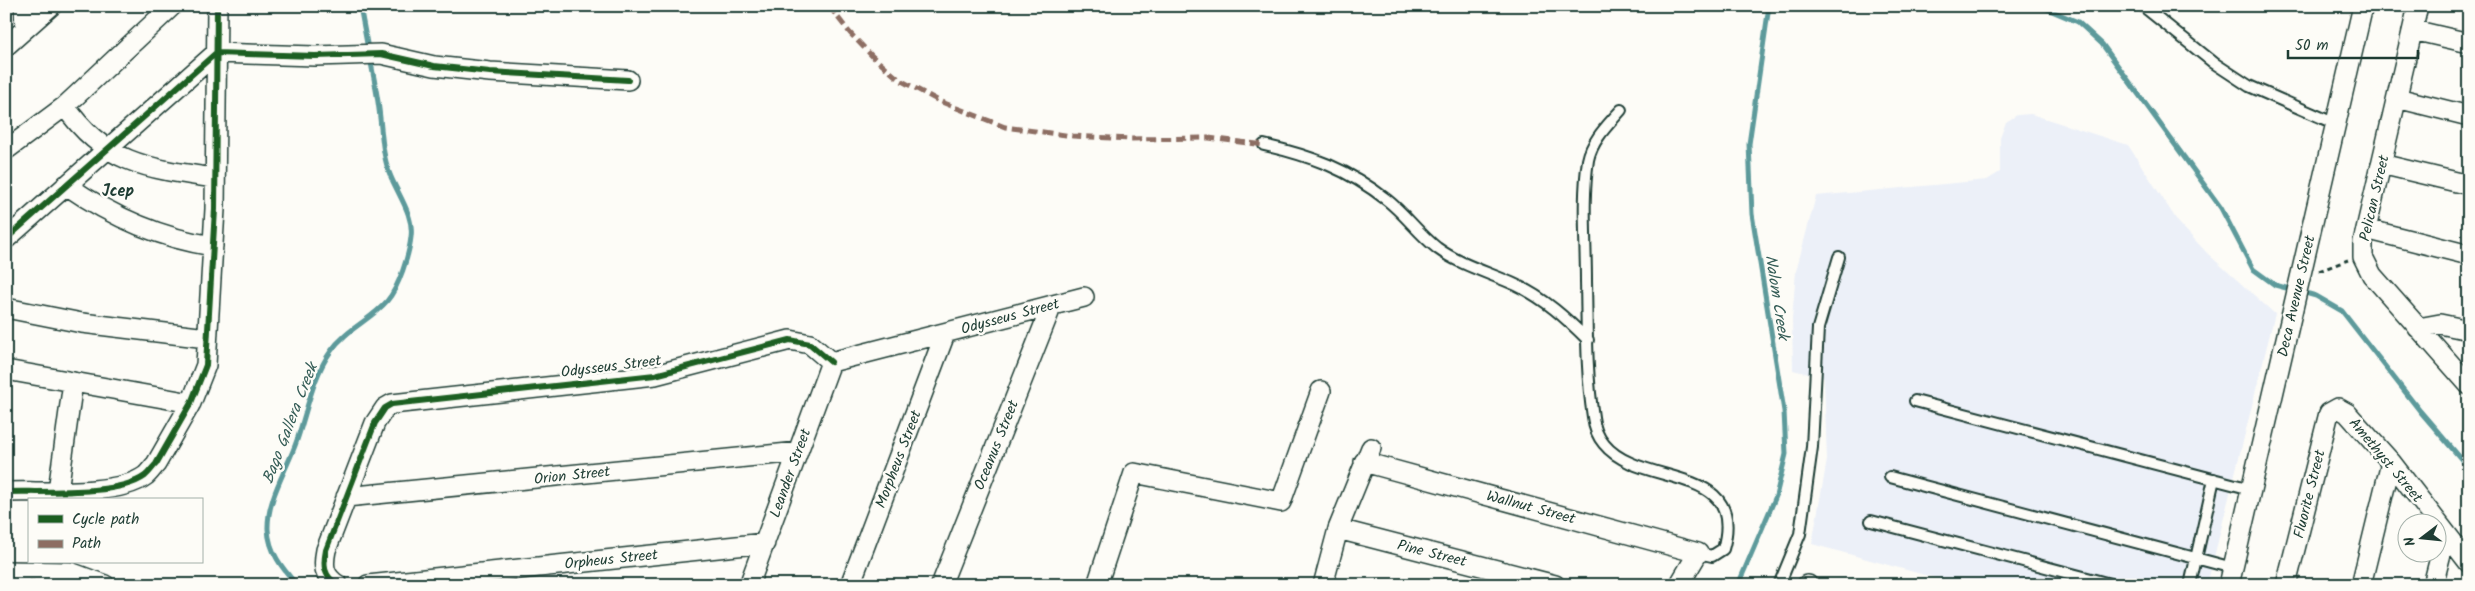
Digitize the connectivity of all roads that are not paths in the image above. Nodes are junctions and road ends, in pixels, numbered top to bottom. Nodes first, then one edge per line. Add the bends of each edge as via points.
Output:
1 (24, 6) edge
2 (51, 6) edge
3 (172, 6) edge
4 (217, 6) edge
5 (2143, 6) edge
6 (2363, 6) edge
7 (2418, 6) edge
8 (25, 29) junction
9 (2413, 30) junction
10 (2469, 43) edge
11 (6, 46) edge
12 (216, 53) junction
13 (628, 80) dead end
14 (2396, 98) junction
15 (65, 106) junction
16 (1621, 110) dead end
17 (2469, 116) edge
18 (2336, 124) junction
19 (1264, 145) dead end
20 (6, 150) edge
21 (105, 150) junction
22 (2381, 164) junction
23 (216, 178) junction
24 (66, 185) junction
25 (2469, 185) edge
26 (2366, 229) junction
27 (6, 239) edge
28 (213, 246) junction
29 (2469, 255) edge
30 (1839, 257) dead end
31 (1084, 297) dead end
32 (1052, 305) junction
33 (6, 308) edge
34 (2418, 328) junction
35 (2469, 330) edge
36 (945, 334) junction
37 (207, 338) junction
38 (1588, 340) junction
39 (831, 362) junction
40 (6, 370) edge
41 (73, 382) junction
42 (2469, 385) edge
43 (1321, 391) dead end
44 (1915, 401) dead end
45 (191, 404) junction
46 (2338, 408) joint
47 (798, 452) junction
48 (2391, 462) junction
49 (1890, 476) dead end
50 (2214, 479) junction
51 (2251, 489) junction
52 (58, 491) junction
53 (6, 492) edge
54 (346, 497) junction
55 (2431, 514) edge
56 (1871, 521) dead end
57 (1338, 529) junction
58 (2448, 537) edge
59 (765, 543) junction
60 (1698, 553) junction
61 (2196, 558) junction
62 (2469, 563) edge
63 (2438, 564) edge
64 (6, 571) edge
65 (2231, 576) edge
66 (492, 578) edge
67 (334, 583) edge
68 (391, 584) edge
69 (105, 585) edge
70 (368, 585) edge
71 (750, 585) edge
72 (850, 585) edge
73 (940, 585) edge
74 (1097, 585) edge
75 (1323, 585) edge
76 (1555, 585) edge
77 (1679, 585) edge
78 (1779, 585) edge
79 (2114, 585) edge
80 (2190, 585) edge
81 (2286, 585) edge
82 (2360, 585) edge
83 (2433, 585) edge

1 - 8 street
2 - 8 street
3 - 15 street
4 - 12 street
5 - 18 lane via 2214,63 2249,86
6 - 18 street, Deca Avenue Street
7 - 9 street, Pelican Street
8 - 11 street
9 - 10 street
9 - 14 street, Pelican Street
12 - 13 street via 380,54 434,66 490,72
12 - 21 street
12 - 23 street
14 - 17 street
14 - 22 street, Pelican Street
15 - 20 street
15 - 21 street via 77,124
16 - 38 lane via 1599,135 1588,159 1585,234
18 - 51 street, Deca Avenue Street
19 - 38 lane via 1308,156 1346,172 1388,200 1437,248 1548,304
21 - 23 street via 138,163
21 - 24 street
22 - 25 street
22 - 26 street, Pelican Street
23 - 28 street
24 - 27 street
24 - 28 street via 138,227 181,242
26 - 29 street
26 - 34 street, Pelican Street via 2363,257 2372,275
28 - 37 street
30 - 78 lane via 1818,328 1812,447 1800,534
31 - 32 street, Odysseus Street
32 - 36 street, Odysseus Street
32 - 73 street, Oceanus Street
33 - 37 street via 82,323
34 - 35 street via 2440,324
34 - 42 street, Pelican Street
36 - 39 street, Odysseus Street
36 - 72 street, Morpheus Street
37 - 45 street via 206,365
38 - 60 lane via 1593,419 1604,444 1618,458 1646,470 1694,482 1718,499 1727,526 1723,549 1712,556
39 - 47 street, Leander Street
39 - 54 street, Odysseus Street via 810,344 790,340 655,375 400,402 385,408 375,422
40 - 41 street
41 - 45 street
41 - 52 street
43 - 74 street via 1281,502 1134,473
44 - 50 lane
45 - 52 street via 156,464 146,475 112,488
46 - 48 street, Amethyst Street via 2348,413
46 - 81 street, Fluorite Street via 2329,413
47 - 54 street, Orion Street
47 - 59 street, Leander Street
48 - 55 street, Amethyst Street
48 - 82 street
49 - 61 lane
50 - 51 lane
50 - 61 lane
51 - 65 street, Deca Avenue Street
52 - 53 street
54 - 67 street via 323,563
56 - 79 lane
57 - 60 street, Wallnut Street via 1368,455
57 - 75 street
57 - 76 street, Pine Street
58 - 62 street, Amethyst Street
59 - 66 street, Orpheus Street
59 - 71 street, Leander Street
60 - 77 street
61 - 65 lane
61 - 80 lane
63 - 83 street
64 - 69 street via 70,572
66 - 68 street, Orpheus Street
68 - 70 street, Orpheus Street

